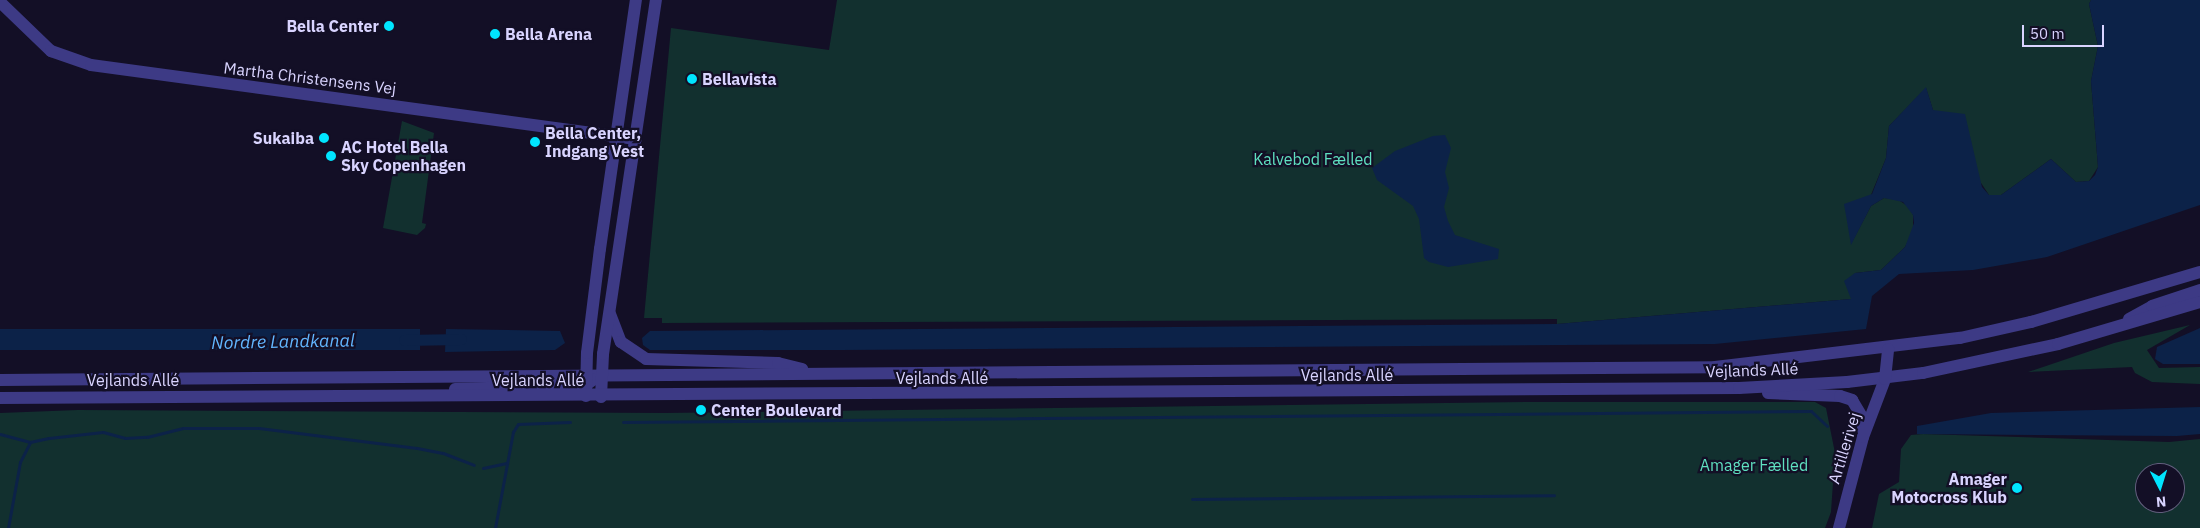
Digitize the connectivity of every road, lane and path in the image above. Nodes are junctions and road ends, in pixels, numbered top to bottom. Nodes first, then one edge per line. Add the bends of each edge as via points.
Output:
1 (636, 0) edge
2 (656, 0) edge
3 (0, 2) edge
4 (617, 136) junction
5 (636, 139) junction
6 (2200, 272) edge
7 (2200, 290) edge
8 (2200, 302) edge
9 (610, 314) junction
10 (2112, 329) junction
11 (1888, 349) junction
12 (819, 373) junction
13 (602, 375) junction
14 (1885, 379) junction
15 (0, 380) edge
16 (586, 385) junction
17 (1712, 388) junction
18 (601, 397) junction
19 (0, 398) edge
20 (1862, 437) junction
21 (1839, 528) edge

1 - 4 street
2 - 5 street
3 - 4 street, Martha Christensens Vej via 50,51 91,65
4 - 5 street, Martha Christensens Vej
4 - 16 street
5 - 9 street
6 - 11 street, Vejlands Allé via 2031,322 1960,338
7 - 10 street via 2152,306
8 - 10 street, Vejlands Allé
9 - 12 street, Vejlands Allé via 621,342 646,359 778,363
9 - 13 street
10 - 14 street, Vejlands Allé via 2011,355
11 - 12 street, Vejlands Allé via 1706,368
11 - 14 street
12 - 13 street, Vejlands Allé
13 - 16 street, Vejlands Allé
13 - 18 street
14 - 17 street, Vejlands Allé
14 - 20 street, Artillerivej
15 - 16 street, Vejlands Allé
16 - 18 street, Vejlands Allé
16 - 19 street, Vejlands Allé via 417,397
17 - 18 street, Vejlands Allé
17 - 20 street via 1840,396 1859,407 1863,418
20 - 21 street, Artillerivej

